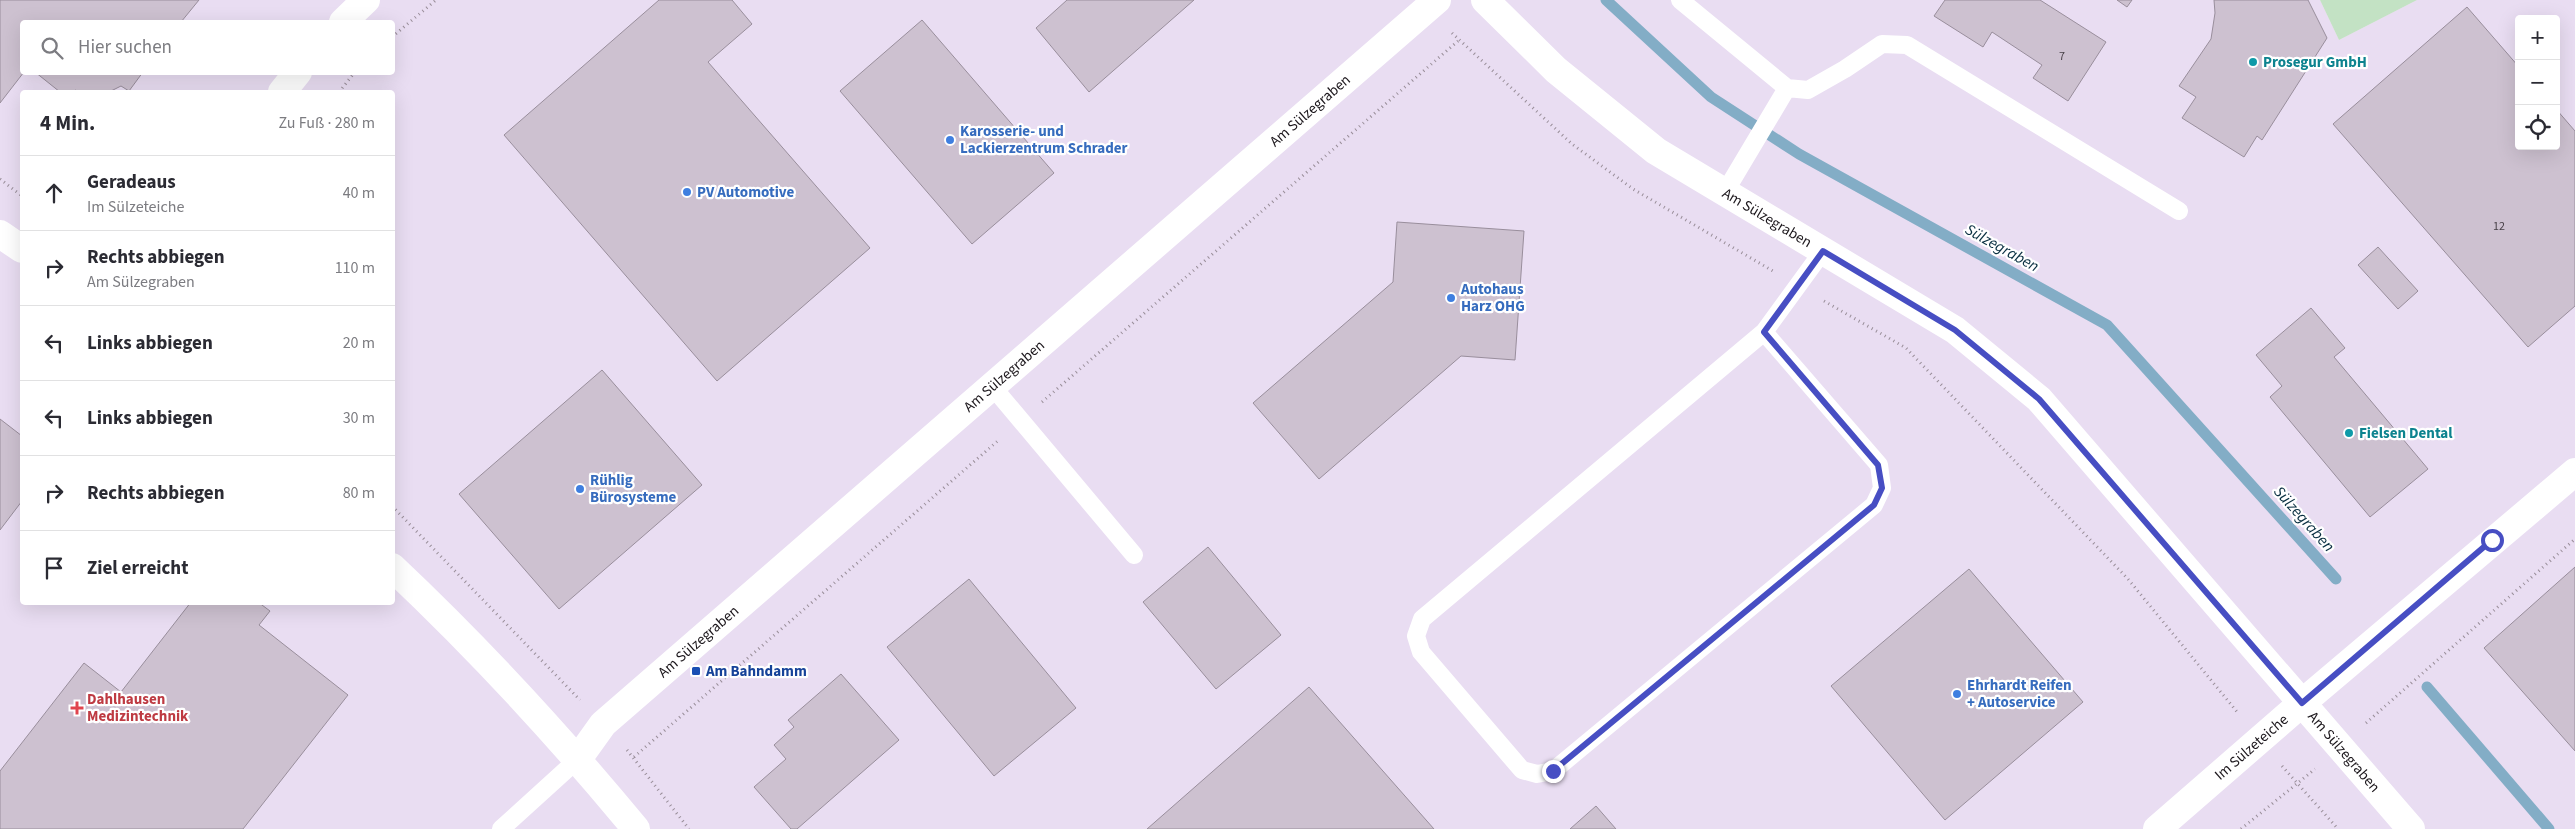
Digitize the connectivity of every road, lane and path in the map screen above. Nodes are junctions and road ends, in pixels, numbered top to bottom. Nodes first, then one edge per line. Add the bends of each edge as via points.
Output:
1 (366, 0) edge
2 (436, 0) edge
3 (1485, 0) edge
4 (1680, 0) edge
5 (1433, 3) edge
6 (345, 20) edge
7 (395, 34) edge
8 (1458, 41) junction
9 (296, 75) edge
10 (353, 75) edge
11 (1787, 88) junction
12 (284, 90) edge
13 (341, 90) edge
14 (0, 179) edge
15 (1725, 192) junction
16 (20, 194) edge
17 (2179, 212) dead end
18 (0, 234) edge
19 (20, 248) edge
20 (1823, 251) junction
21 (1797, 285) junction
22 (1764, 332) junction
23 (992, 386) junction
24 (1021, 421) junction
25 (2575, 472) edge
26 (395, 509) edge
27 (2575, 538) edge
28 (1134, 555) dead end
29 (395, 570) edge
30 (2302, 703) junction
31 (603, 724) junction
32 (2260, 739) junction
33 (2340, 747) junction
34 (634, 757) junction
35 (578, 759) junction
36 (2298, 784) junction
37 (501, 829) edge
38 (636, 829) edge
39 (689, 829) edge
40 (2158, 829) edge
41 (2241, 829) edge
42 (2338, 829) edge
43 (2411, 829) edge

1 - 6 street
2 - 7 path
3 - 15 street, Am Sülzegraben via 1556,70 1637,136
4 - 11 lane
5 - 8 path
5 - 23 street, Am Sülzegraben
8 - 21 path via 1572,144 1633,189
8 - 24 path
9 - 12 street
10 - 13 path
11 - 15 lane
11 - 17 lane via 1808,90 1882,44 1907,44
14 - 16 path
15 - 20 street, Am Sülzegraben
18 - 19 street
20 - 21 lane
20 - 30 street, Am Sülzegraben via 1955,330 2039,399
21 - 22 lane
21 - 32 path via 1906,348 2128,579
22 - 22 lane via 1878,465 1882,488 1874,505 1553,771 1537,774 1522,770 1421,652 1416,636 1422,619
23 - 24 lane
23 - 31 street, Am Sülzegraben
24 - 28 lane
24 - 34 path
25 - 30 street, Im Sülzeteiche
26 - 31 path
27 - 33 path
29 - 35 street via 450,621
30 - 32 street, Im Sülzeteiche
30 - 33 street, Am Sülzegraben
31 - 34 path
31 - 35 street, Am Sülzegraben
32 - 36 path
32 - 40 street, Im Sülzeteiche
33 - 36 path
33 - 43 street, Am Sülzegraben
34 - 39 path
35 - 37 lane
35 - 38 street
36 - 41 path
36 - 42 path

